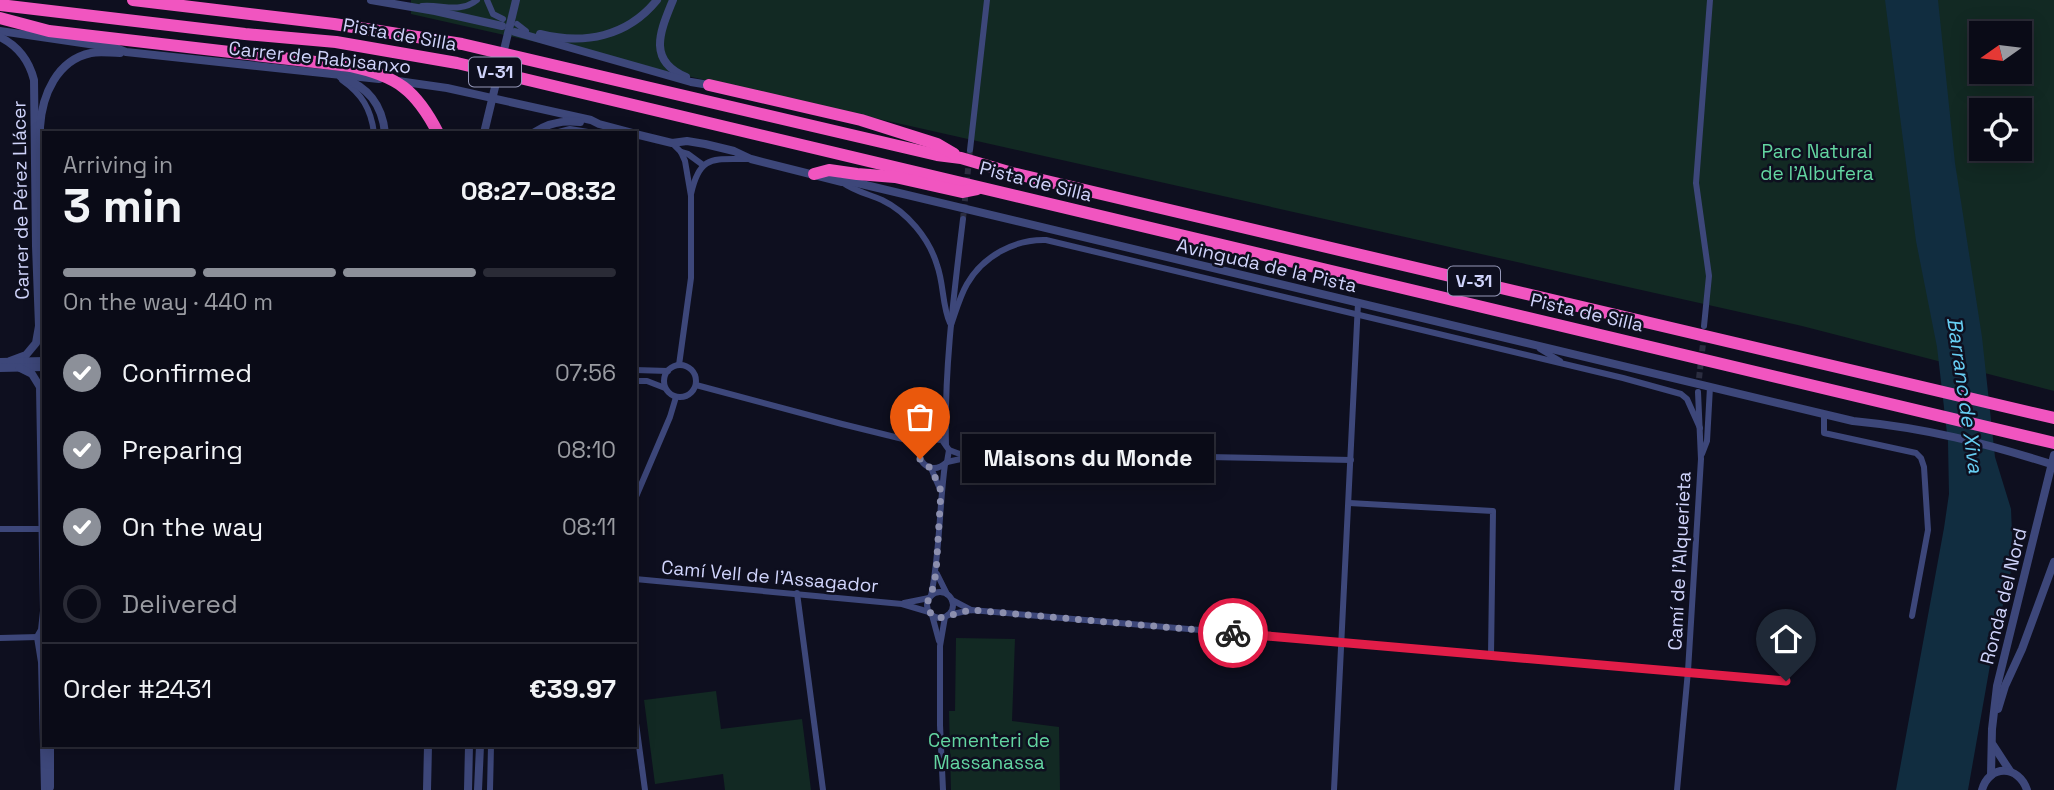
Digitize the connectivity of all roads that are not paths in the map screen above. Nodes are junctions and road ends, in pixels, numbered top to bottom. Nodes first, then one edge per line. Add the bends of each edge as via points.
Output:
1 (133, 0) edge
2 (371, 0) edge
3 (477, 0) edge
4 (487, 0) edge
5 (516, 0) edge
6 (657, 0) edge
7 (673, 0) edge
8 (987, 0) edge
9 (1710, 0) edge
10 (0, 5) edge
11 (415, 7) junction
12 (0, 18) edge
13 (503, 23) joint
14 (0, 31) edge
15 (0, 37) edge
16 (126, 52) junction
17 (335, 75) junction
18 (709, 85) junction
19 (598, 124) junction
20 (374, 131) edge
21 (385, 131) edge
22 (437, 131) edge
23 (484, 131) edge
24 (536, 131) edge
25 (562, 131) edge
26 (582, 131) edge
27 (620, 131) edge
28 (637, 136) edge
29 (672, 143) junction
30 (681, 152) junction
31 (966, 154) junction
32 (751, 159) junction
33 (703, 165) junction
34 (814, 174) junction
35 (842, 182) junction
36 (42, 187) edge
37 (981, 189) junction
38 (691, 196) junction
39 (963, 219) tunnel mouth
40 (1358, 303) junction
41 (1357, 314) junction
42 (951, 325) junction
43 (1704, 326) tunnel mouth
44 (1535, 346) junction
45 (1567, 353) junction
46 (1550, 355) junction
47 (1533, 356) junction
48 (42, 360) edge
49 (10, 361) junction
50 (0, 362) edge
51 (1565, 364) junction
52 (679, 365) junction
53 (42, 367) edge
54 (0, 368) edge
55 (20, 368) junction
56 (637, 370) edge
57 (668, 371) junction
58 (1644, 372) junction
59 (1623, 378) junction
60 (637, 381) edge
61 (695, 385) junction
62 (1710, 387) junction
63 (665, 388) junction
64 (1698, 393) tunnel mouth
65 (676, 397) junction
66 (1824, 414) junction
67 (946, 418) junction
68 (2054, 418) edge
69 (1700, 428) junction
70 (902, 439) junction
71 (926, 440) junction
72 (2054, 443) edge
73 (948, 447) junction
74 (919, 454) junction
75 (2054, 455) edge
76 (970, 457) junction
77 (1701, 459) junction
78 (1351, 460) junction
79 (946, 463) junction
80 (2054, 465) edge
81 (931, 468) junction
82 (941, 491) junction
83 (637, 494) edge
84 (1349, 503) junction
85 (42, 528) joint
86 (0, 529) edge
87 (2054, 562) edge
88 (936, 573) junction
89 (637, 579) edge
90 (797, 593) junction
91 (930, 597) junction
92 (949, 597) junction
93 (902, 604) junction
94 (971, 610) junction
95 (931, 614) junction
96 (947, 616) junction
97 (1912, 616) dead end
98 (41, 636) edge
99 (0, 638) edge
100 (1341, 643) junction
101 (940, 646) junction
102 (1491, 655) junction
103 (42, 662) edge
104 (1688, 671) junction
105 (1786, 681) dead end
106 (1992, 729) junction
107 (637, 731) edge
108 (1993, 745) junction
109 (44, 747) edge
110 (50, 747) edge
111 (428, 747) edge
112 (469, 747) edge
113 (480, 747) edge
114 (491, 747) edge
115 (2010, 771) junction
116 (1991, 775) junction
117 (2028, 789) edge
118 (47, 790) edge
119 (427, 790) edge
120 (468, 790) edge
121 (478, 790) edge
122 (490, 790) edge
123 (645, 790) edge
124 (823, 790) edge
125 (943, 790) edge
126 (1334, 790) edge
127 (1677, 790) edge
128 (1982, 790) edge

1 - 31 highway, Pista de Silla / V-31 via 462,44 937,155
2 - 11 street
3 - 11 street via 466,7
4 - 13 street
5 - 23 street
6 - 18 street via 633,23 605,36 566,39 516,28
7 - 18 street via 659,41 662,56 678,73
8 - 31 street
9 - 43 street via 1696,183 1709,276
10 - 37 highway, Pista de Silla / V-31 via 336,42 457,63
11 - 13 street
12 - 22 highway via 49,31 376,71 415,97
14 - 16 street, Carrer de Rabisanxo
15 - 49 street, Carrer de Pérez Llácer via 26,58 34,80 39,326 36,343 26,355
16 - 17 street, Carrer de Rabisanxo
16 - 36 street, Carrer de Pérez Llácer via 88,54 52,81 41,111
17 - 19 street, Carrer de Rabisanxo via 447,88
17 - 20 street via 365,102
17 - 21 street via 367,91
18 - 31 highway via 861,120
19 - 24 street via 557,122
19 - 27 street, Carrer de Rabisanxo
25 - 26 street
28 - 29 street, Carrer de Rabisanxo
29 - 30 street
29 - 32 street, Carrer de Rabisanxo via 705,144
30 - 33 street
30 - 38 street
31 - 68 highway, Pista de Silla / V-31 via 1040,179
32 - 33 street, Avinguda de la Pista via 720,159
32 - 34 street, Avinguda de la Pista
33 - 38 street
34 - 35 street, Avinguda de la Pista
34 - 37 highway via 829,170 895,177 962,192
35 - 40 street, Avinguda de la Pista
35 - 42 street via 897,209 924,237 943,282
37 - 72 highway, Pista de Silla / V-31
38 - 52 street via 691,278
39 - 42 street
40 - 41 street
40 - 44 street, Avinguda de la Pista
41 - 42 street, Avinguda de la Pista via 1032,240 1003,250 978,270 967,283
41 - 47 street, Avinguda de la Pista
41 - 78 street
42 - 67 street
44 - 45 street, Avinguda de la Pista
44 - 46 street
45 - 46 street
45 - 58 street, Avinguda de la Pista
46 - 47 street
46 - 51 street
47 - 51 street, Avinguda de la Pista
48 - 49 street
49 - 50 street
51 - 59 street, Avinguda de la Pista
52 - 57 street
52 - 61 street via 693,372
53 - 55 street
54 - 55 street
55 - 85 street via 32,374 40,387
56 - 57 street
57 - 63 street
58 - 59 street
58 - 62 street, Avinguda de la Pista
59 - 69 street, Avinguda de la Pista via 1681,394
60 - 63 street
61 - 65 street via 688,395
61 - 70 street
62 - 66 street, Avinguda de la Pista
62 - 77 street, Camí de l'Alquerieta via 1707,441
63 - 65 street
64 - 69 street, Camí de l'Alquerieta
65 - 83 street
66 - 80 street, Avinguda de la Pista via 1946,434
66 - 97 street via 1824,433 1922,458 1928,530
67 - 71 street
67 - 73 street
69 - 77 street, Camí de l'Alquerieta
70 - 71 street
70 - 74 street
71 - 73 street via 936,438
71 - 74 street
73 - 76 street
73 - 79 street
74 - 81 street via 922,463
75 - 106 street, Ronda del Nord via 1997,686
76 - 78 street
76 - 79 street
77 - 104 street, Camí de l'Alquerieta
78 - 84 street
79 - 81 street
79 - 82 street
81 - 82 street
82 - 88 street
84 - 100 street
84 - 102 street via 1493,511
85 - 86 street
87 - 106 street
88 - 91 street
88 - 92 street
89 - 90 street, Camí Vell de l'Assagador
90 - 93 street, Camí Vell de l'Assagador
90 - 124 street
91 - 92 street via 939,593
91 - 93 street, Camí Vell de l'Assagador
91 - 95 street
92 - 94 street
92 - 96 street via 952,608
93 - 95 street, Camí Vell de l'Assagador
94 - 96 street
94 - 100 street
95 - 96 street
95 - 101 street
96 - 101 street
98 - 99 street
98 - 103 street
100 - 102 street
100 - 126 street
101 - 125 street
102 - 104 street
104 - 105 street
104 - 127 street, Camí de l'Alquerieta
106 - 108 street, Ronda del Nord
107 - 123 street
108 - 115 street, Ronda del Nord
108 - 116 street, Ronda del Nord
109 - 118 street
110 - 118 street
111 - 119 street
112 - 120 street
113 - 121 street
114 - 122 street
115 - 116 street
115 - 117 street, Ronda del Nord
116 - 128 street

